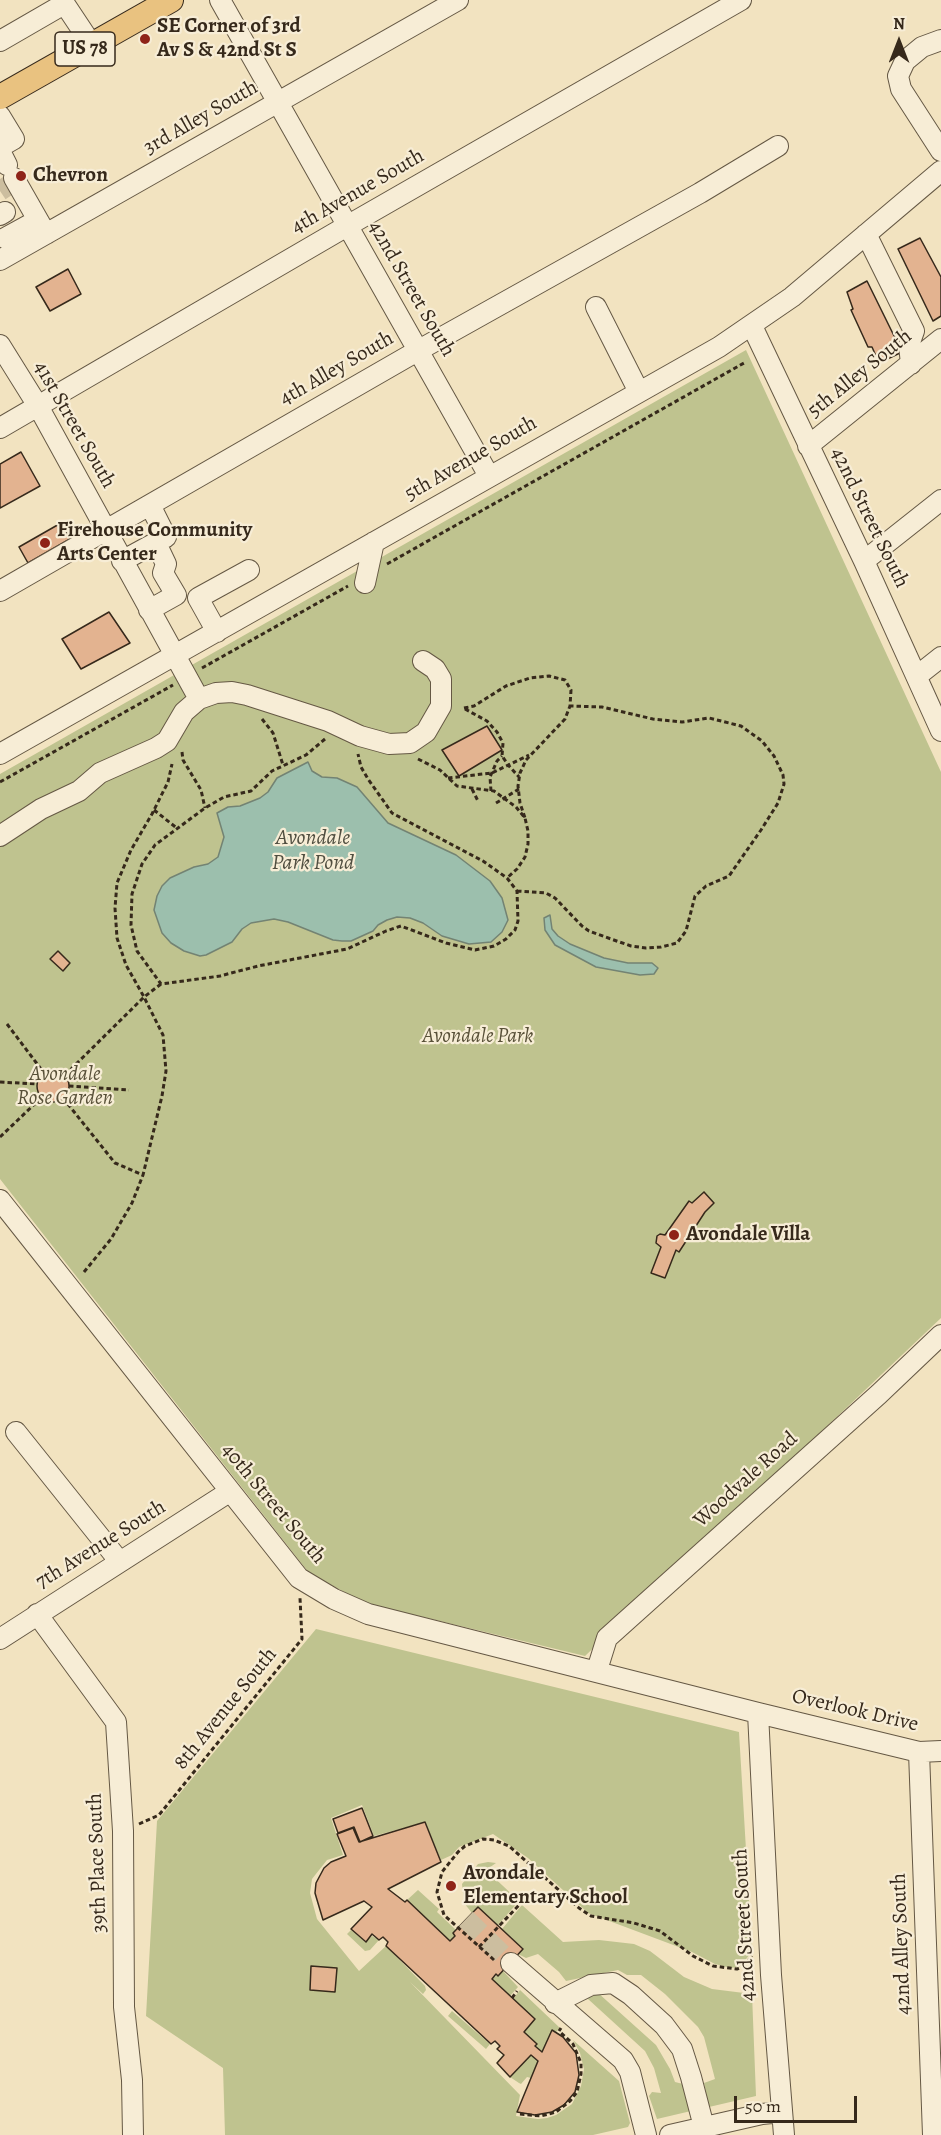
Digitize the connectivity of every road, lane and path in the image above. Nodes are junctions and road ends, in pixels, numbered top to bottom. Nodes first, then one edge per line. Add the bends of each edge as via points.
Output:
1 (171, 0) edge
2 (220, 0) edge
3 (458, 0) edge
4 (741, 0) edge
5 (63, 2) edge
6 (941, 40) edge
7 (0, 41) edge
8 (92, 45) junction
9 (0, 97) edge
10 (278, 102) junction
11 (0, 116) edge
12 (778, 146) dead end
13 (941, 151) edge
14 (7, 167) edge
15 (941, 171) edge
16 (8, 226) edge
17 (347, 226) junction
18 (42, 227) junction
19 (866, 234) junction
20 (596, 307) dead end
21 (752, 326) junction
22 (914, 331) junction
23 (941, 338) edge
24 (0, 345) edge
25 (419, 350) junction
26 (911, 364) junction
27 (639, 392) junction
28 (38, 406) junction
29 (0, 428) edge
30 (808, 446) junction
31 (489, 476) junction
32 (941, 500) edge
33 (150, 504) junction
34 (106, 530) junction
35 (374, 542) junction
36 (156, 543) junction
37 (122, 561) junction
38 (864, 561) junction
39 (249, 570) dead end
40 (365, 583) dead end
41 (0, 591) edge
42 (176, 595) junction
43 (198, 598) junction
44 (149, 610) junction
45 (217, 632) junction
46 (174, 656) junction
47 (941, 657) edge
48 (423, 661) dead end
49 (917, 676) junction
50 (199, 699) junction
51 (570, 706) junction
52 (261, 718) dead end
53 (941, 731) edge
54 (328, 736) dead end
55 (358, 750) dead end
56 (182, 752) dead end
57 (532, 753) junction
58 (0, 754) edge
59 (502, 756) junction
60 (414, 757) dead end
61 (172, 764) dead end
62 (284, 765) junction
63 (509, 766) junction
64 (492, 773) junction
65 (448, 778) junction
66 (520, 778) junction
67 (472, 789) junction
68 (519, 789) junction
69 (490, 790) junction
70 (505, 797) junction
71 (478, 801) dead end
72 (496, 803) dead end
73 (205, 808) junction
74 (154, 810) junction
75 (525, 818) junction
76 (178, 829) junction
77 (0, 836) edge
78 (507, 878) junction
79 (517, 891) junction
80 (161, 984) junction
81 (144, 997) junction
82 (7, 1024) dead end
83 (44, 1074) dead end
84 (64, 1075) dead end
85 (0, 1082) edge
86 (37, 1084) dead end
87 (69, 1086) dead end
88 (129, 1090) dead end
89 (42, 1097) dead end
90 (63, 1098) dead end
91 (0, 1137) edge
92 (143, 1175) junction
93 (0, 1200) edge
94 (84, 1272) dead end
95 (941, 1335) edge
96 (16, 1432) dead end
97 (230, 1492) junction
98 (120, 1562) junction
99 (299, 1578) junction
100 (37, 1614) junction
101 (0, 1639) edge
102 (597, 1670) junction
103 (758, 1713) junction
104 (941, 1751) edge
105 (919, 1752) junction
106 (123, 1832) junction
107 (521, 1902) dead end
108 (933, 1935) edge
109 (479, 1947) junction
110 (752, 1956) dead end
111 (503, 1962) joint
112 (556, 2012) junction
113 (782, 2112) junction
114 (520, 2114) dead end
115 (704, 2127) junction
116 (133, 2135) edge
117 (646, 2135) edge
118 (670, 2135) edge
119 (784, 2135) edge
120 (933, 2135) edge

1 - 8 main road, US 78
2 - 10 street, 42nd Street South
3 - 10 street, 3rd Alley South
4 - 17 street, 4th Avenue South
5 - 7 street
5 - 8 street
6 - 13 street via 922,47 905,62 898,76 901,89
8 - 9 main road, US 78
10 - 17 street, 42nd Street South
10 - 18 street, 3rd Alley South
11 - 14 street via 14,139
12 - 25 street, 4th Alley South
14 - 16 street
15 - 19 street, 5th Avenue South
16 - 18 street, 3rd Alley South
16 - 18 street
17 - 25 street, 42nd Street South
17 - 28 street, 4th Avenue South
19 - 21 street, 5th Avenue South
19 - 22 street
20 - 27 street
21 - 27 street, 5th Avenue South
21 - 30 street, 42nd Street South
22 - 23 street
22 - 26 street via 909,345
23 - 26 street, 5th Alley South
24 - 28 street, 41st Street South
25 - 31 street, 42nd Street South
25 - 33 street, 4th Alley South
26 - 30 street, 5th Alley South
27 - 31 street, 5th Avenue South
28 - 29 street, 4th Avenue South
28 - 34 street, 41st Street South
30 - 38 street, 42nd Street South
31 - 35 street, 5th Avenue South
32 - 38 street
33 - 34 street, 4th Alley South
33 - 36 street via 166,537
34 - 37 street, 41st Street South
34 - 41 street, 4th Alley South
35 - 40 street
35 - 45 street, 5th Avenue South
36 - 37 street
36 - 42 street via 166,564 163,573
37 - 44 street, 41st Street South
38 - 49 street, 42nd Street South
39 - 43 street
42 - 43 street
42 - 44 street
43 - 45 street
44 - 46 street, 41st Street South
45 - 46 street, 5th Avenue South
46 - 50 street, 41st Street South
46 - 58 street, 5th Avenue South
47 - 49 street
48 - 50 street via 441,679 441,706 426,732 410,743 389,744 360,736 285,698 232,692
49 - 53 street, 42nd Street South
50 - 77 street via 184,712 167,741 100,773 79,790
51 - 57 path via 565,720
51 - 59 path via 571,690 565,680 549,676 506,686 464,708 487,721 497,732 503,743
51 - 79 path via 602,707 652,720 682,722 709,718 741,726 762,741 774,756 784,784 778,803 729,876 706,886 695,897 686,931 677,944 631,946 589,931 546,893
52 - 62 path via 273,733
54 - 62 path via 306,755
55 - 78 path via 361,767 392,813
56 - 73 path via 201,790
57 - 63 path
57 - 66 path
59 - 63 path
59 - 64 path
60 - 65 path
61 - 74 path
62 - 73 path via 251,791 224,796
63 - 64 path
63 - 66 path
64 - 65 path
64 - 69 path
65 - 67 path via 457,786
66 - 68 path
67 - 69 path
67 - 71 path
68 - 70 path
68 - 75 path
69 - 70 path
70 - 72 path
70 - 75 path
73 - 76 path
74 - 76 path
74 - 81 path via 117,883 115,908 117,938 126,965
75 - 78 path via 525,857
76 - 80 path via 155,845 142,864 132,894 131,926 137,951
78 - 79 path
79 - 80 path via 515,930 494,946 475,950 401,926 347,949 220,976
80 - 81 path
81 - 84 path
81 - 92 path via 163,1035 166,1071
82 - 83 path
85 - 86 path
87 - 88 path
89 - 91 path
90 - 92 path via 115,1163
92 - 94 path via 111,1239
93 - 97 street, 40th Street South
95 - 102 street, Woodvale Road via 608,1638
96 - 98 street
97 - 98 street, 7th Avenue South
97 - 99 street, 40th Street South
98 - 100 street, 7th Avenue South
99 - 102 street, 40th Street South via 368,1614
99 - 106 path, 8th Avenue South via 302,1639 159,1815
100 - 101 street, 7th Avenue South
100 - 106 street, 39th Place South via 116,1722
102 - 103 street, 40th Street South
103 - 105 street, Overlook Drive
103 - 113 street, 42nd Street South
104 - 105 street, Overlook Drive
105 - 108 street, 42nd Alley South
106 - 116 street, 39th Place South via 124,2007
107 - 109 path
108 - 120 street, 42nd Alley South
109 - 110 path via 444,1915 437,1892 442,1872 458,1852 483,1839 509,1846 591,1916 660,1931 713,1966 737,1970
109 - 111 path
111 - 112 street
112 - 114 path via 562,2027 559,2031 573,2044 581,2063 577,2092 556,2112 541,2116
112 - 115 street via 591,1985 613,1983 631,1995 682,2049
112 - 117 street via 622,2060 630,2072
113 - 115 street
113 - 119 street, 42nd Street South
115 - 118 street

